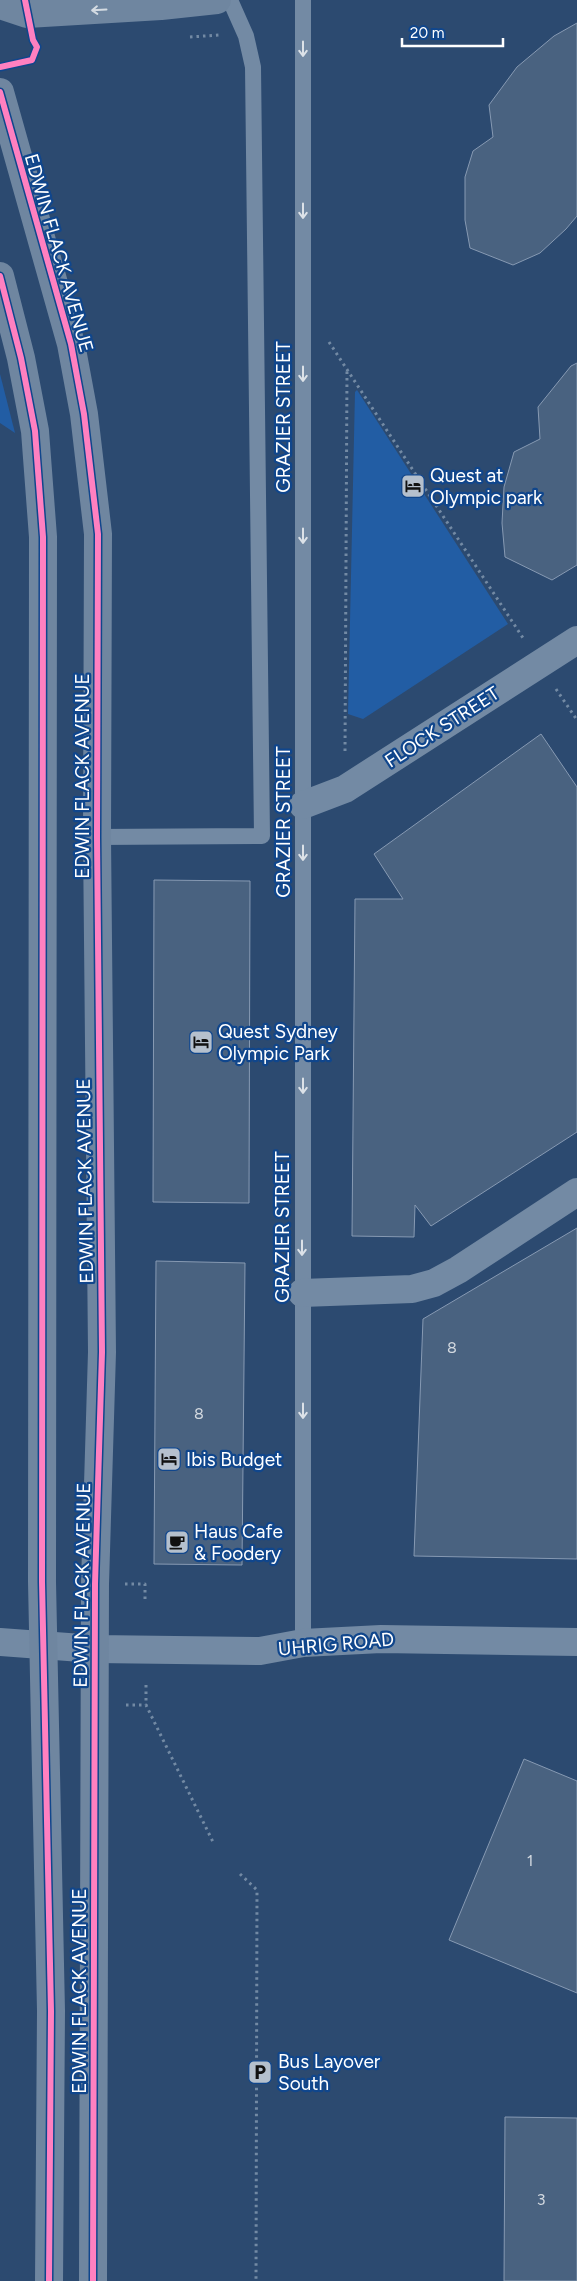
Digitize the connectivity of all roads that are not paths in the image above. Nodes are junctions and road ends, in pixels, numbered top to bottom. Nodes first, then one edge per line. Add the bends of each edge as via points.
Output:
1 (217, 0) edge
2 (230, 0) edge
3 (303, 0) edge
4 (0, 5) edge
5 (0, 92) edge
6 (0, 276) edge
7 (577, 640) edge
8 (303, 805) junction
9 (97, 837) junction
10 (577, 1192) edge
11 (302, 1293) junction
12 (0, 1642) edge
13 (577, 1642) edge
14 (303, 1643) junction
15 (43, 1646) junction
16 (96, 1649) junction
17 (49, 2281) edge
18 (93, 2281) edge

1 -> 4 street via 27,14
2 - 9 lane via 246,36 253,67 262,836
3 -> 8 lane, GRAZIER STREET
5 - 9 street, EDWIN FLACK AVENUE via 71,344 84,414 98,534
6 - 15 street, EDWIN FLACK AVENUE via 35,431 44,537
7 - 8 street, FLOCK STREET via 344,789
8 -> 11 lane, GRAZIER STREET
9 - 16 street, EDWIN FLACK AVENUE via 102,1352
10 - 11 street via 434,1283 412,1289
11 -> 14 lane, GRAZIER STREET
12 - 15 street, UHRIG ROAD
13 - 14 street, UHRIG ROAD via 381,1639
14 - 16 street, UHRIG ROAD via 260,1651
15 - 16 street, UHRIG ROAD
15 - 17 street, EDWIN FLACK AVENUE via 51,2011
16 - 18 street, EDWIN FLACK AVENUE

